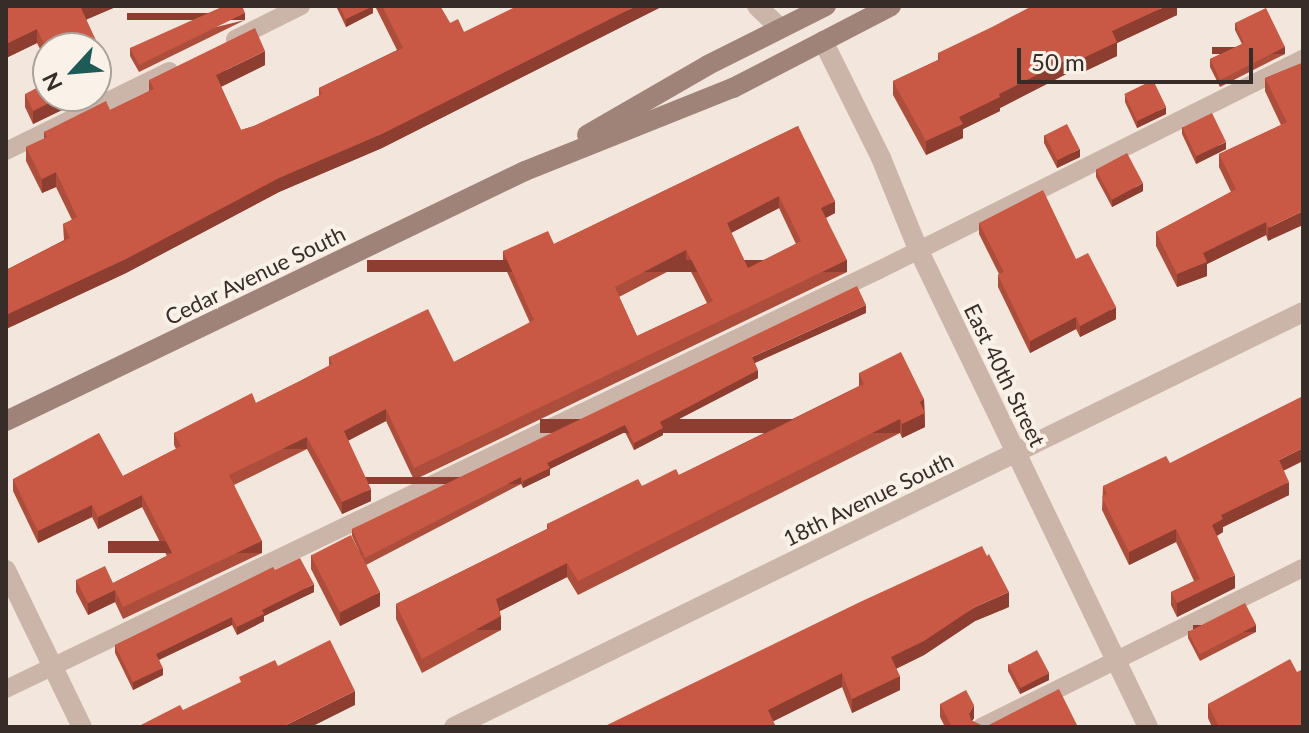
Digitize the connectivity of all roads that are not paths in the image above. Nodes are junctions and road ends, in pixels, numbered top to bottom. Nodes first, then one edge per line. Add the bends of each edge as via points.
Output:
1 (301, 6) edge
2 (757, 6) edge
3 (826, 6) edge
4 (891, 6) edge
5 (780, 28) junction
6 (823, 41) junction
7 (217, 47) edge
8 (1303, 59) edge
9 (189, 61) edge
10 (6, 151) edge
11 (525, 171) junction
12 (918, 249) junction
13 (1303, 312) edge
14 (6, 421) edge
15 (1016, 453) junction
16 (1303, 568) edge
17 (6, 570) edge
18 (1116, 660) junction
19 (53, 666) junction
20 (6, 689) edge
21 (82, 727) edge
22 (454, 727) edge
23 (981, 727) edge
24 (1148, 727) edge

1 - 7 lane
2 - 5 street
3 - 5 main road, Cedar Avenue South
4 - 6 main road, Cedar Avenue South
5 - 11 main road, Cedar Avenue South
6 - 11 main road, Cedar Avenue South via 733,88
6 - 12 street, East 40th Street via 881,158
8 - 12 lane
9 - 10 lane
11 - 14 main road, Cedar Avenue South
12 - 15 street, East 40th Street
12 - 19 lane
13 - 15 street, 18th Avenue South
15 - 18 street, East 40th Street
15 - 22 street, 18th Avenue South
16 - 18 lane
17 - 19 street
18 - 23 lane
18 - 24 street, East 40th Street
19 - 20 lane
19 - 21 street

